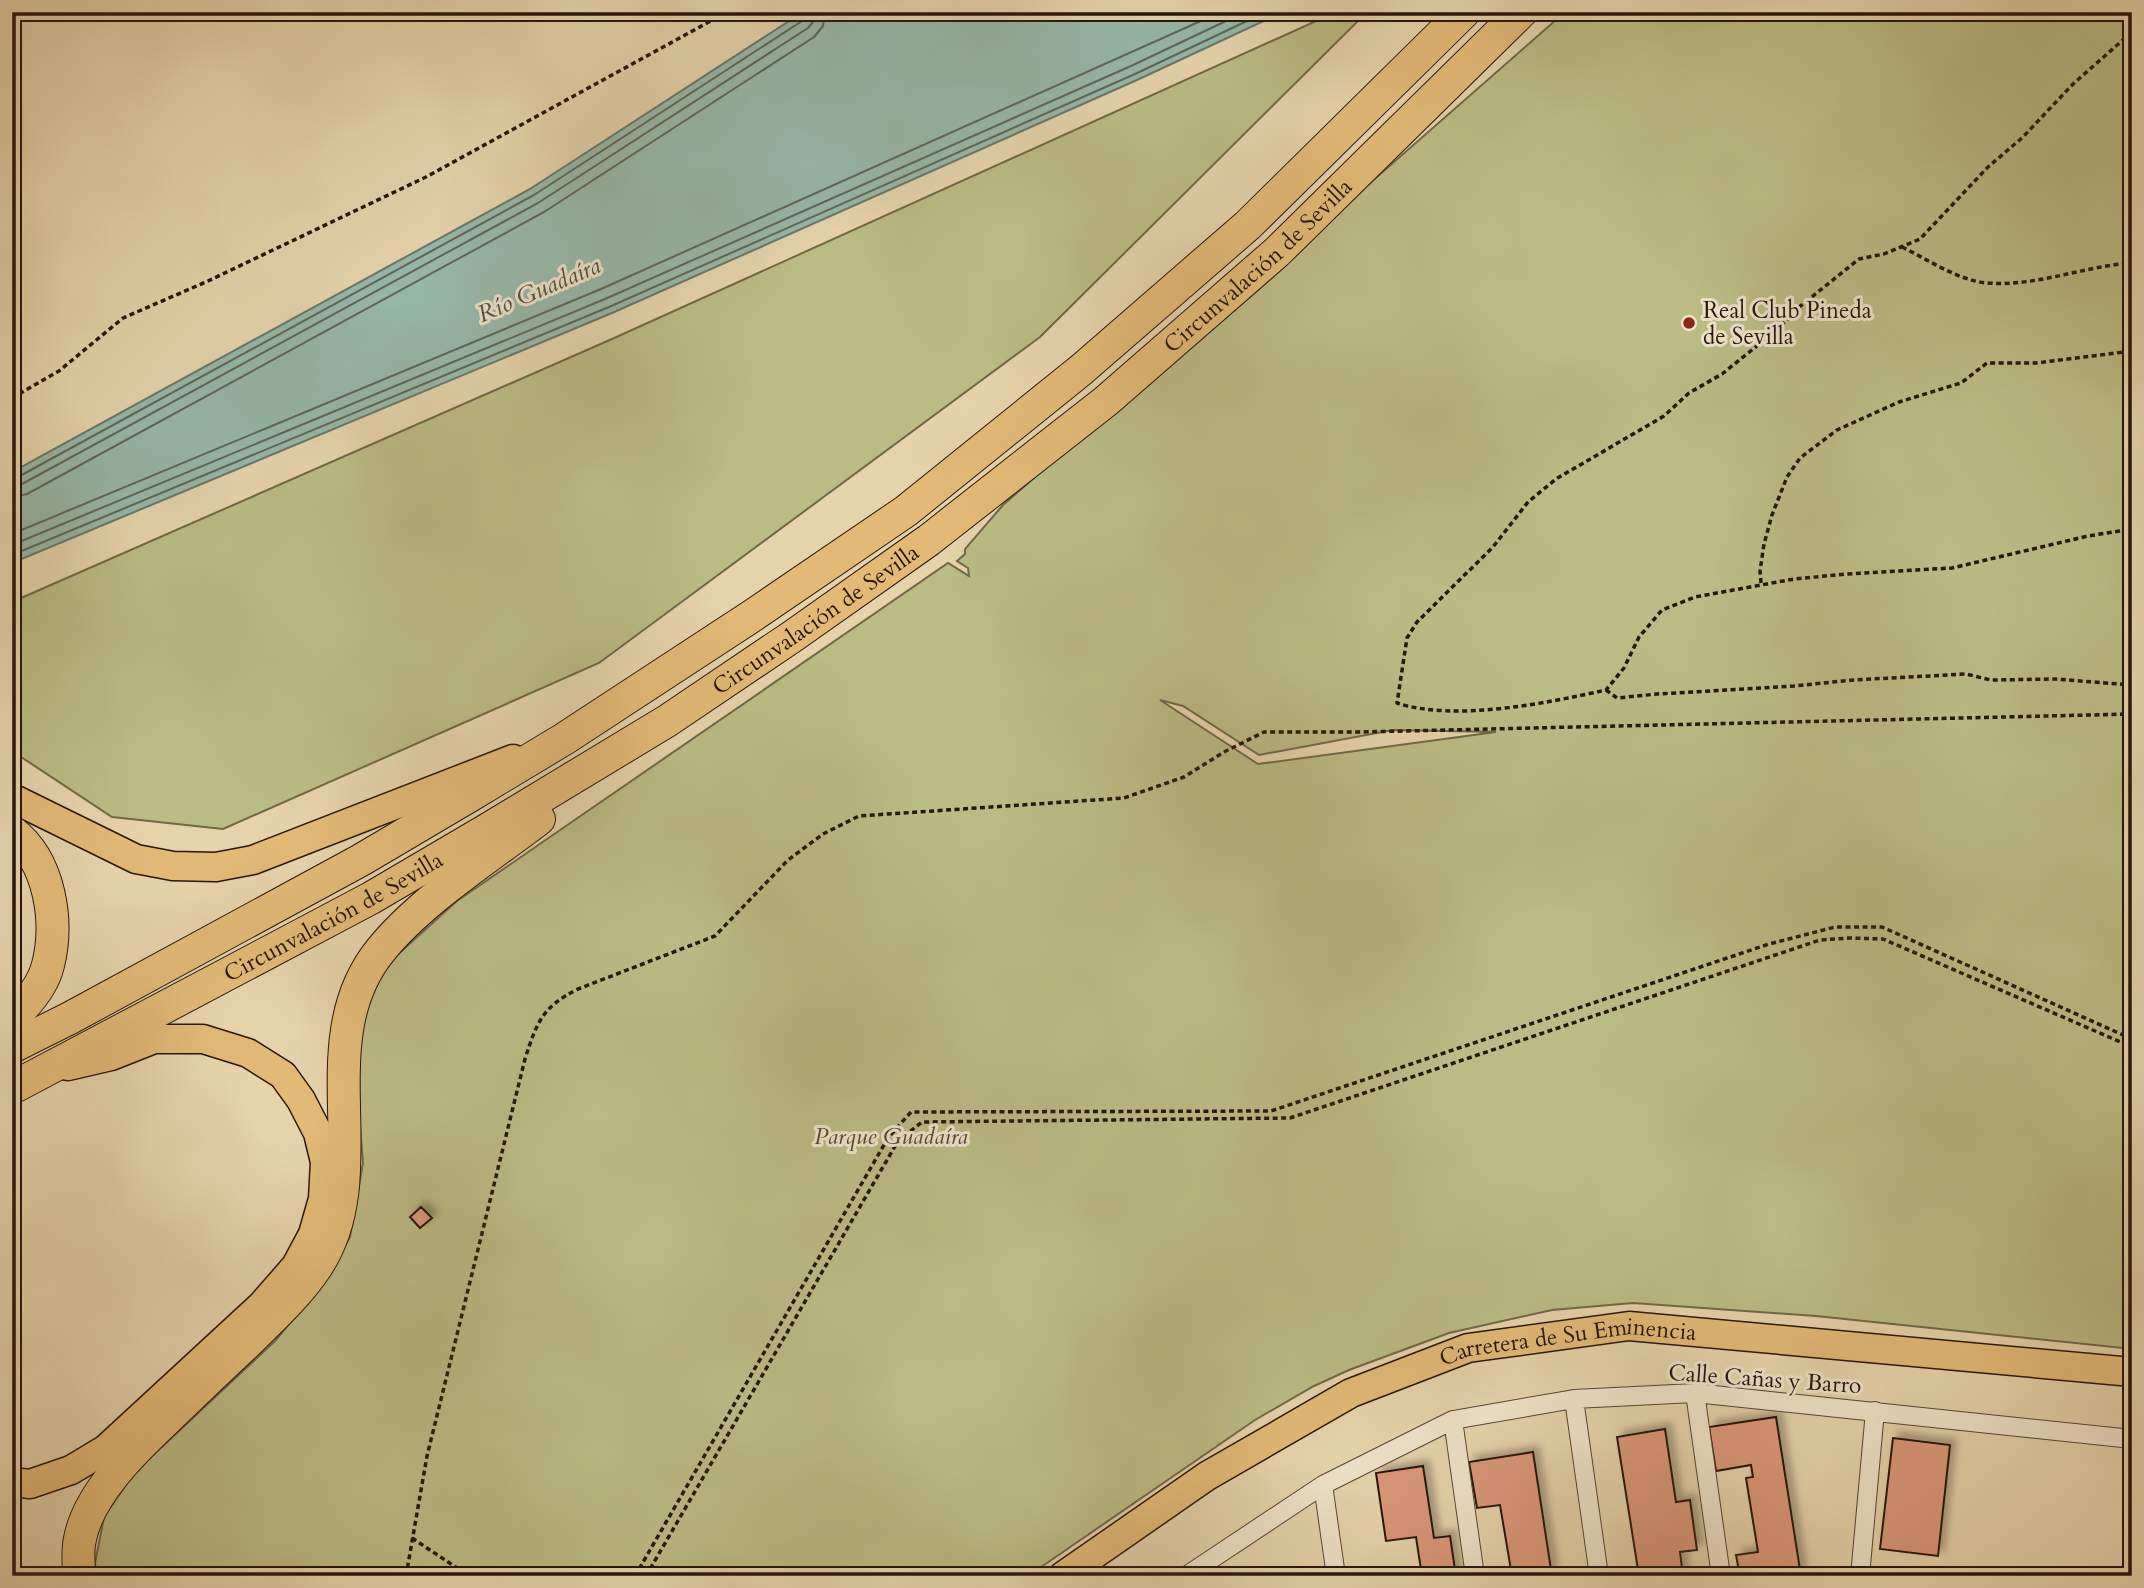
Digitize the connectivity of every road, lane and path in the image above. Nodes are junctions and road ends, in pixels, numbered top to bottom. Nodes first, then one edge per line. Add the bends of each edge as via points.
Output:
1 (727, 12) edge
2 (1464, 12) edge
3 (1521, 12) edge
4 (2132, 32) edge
5 (1902, 247) junction
6 (2132, 263) edge
7 (2132, 351) edge
8 (12, 398) edge
9 (2132, 528) edge
10 (1761, 584) junction
11 (2132, 685) edge
12 (1606, 690) junction
13 (2132, 714) edge
14 (667, 721) junction
15 (564, 739) junction
16 (12, 798) edge
17 (12, 832) edge
18 (12, 1018) edge
19 (2132, 1039) edge
20 (12, 1047) edge
21 (2132, 1047) edge
22 (44, 1071) junction
23 (12, 1088) edge
24 (2132, 1372) edge
25 (1695, 1393) junction
26 (1574, 1399) junction
27 (1875, 1411) junction
28 (1453, 1419) junction
29 (2132, 1439) edge
30 (12, 1482) edge
31 (1322, 1485) junction
32 (412, 1538) junction
33 (79, 1576) edge
34 (406, 1576) edge
35 (470, 1576) edge
36 (635, 1576) edge
37 (646, 1576) edge
38 (1063, 1576) edge
39 (1186, 1576) edge
40 (1336, 1576) edge
41 (1475, 1576) edge
42 (1599, 1576) edge
43 (1721, 1576) edge
44 (1860, 1576) edge

1 - 8 path via 426,177 123,318 59,371
2 - 15 highway, Circunvalación de Sevilla via 1248,225 1060,387 906,511
3 - 14 highway, Circunvalación de Sevilla via 1277,252 1106,401 929,540
4 - 5 path via 2073,84 1920,239
5 - 6 path via 1959,276 1986,283
5 - 12 path via 1859,259 1723,374 1689,393 1664,416 1556,479 1528,502 1493,547 1417,622 1407,638 1397,703 1417,709 1529,706
7 - 10 path via 2036,363 1987,363 1961,383 1899,402 1837,430 1800,458 1787,477 1764,544
9 - 10 path via 1952,568
10 - 12 path via 1695,597 1662,610
11 - 12 path via 1991,680 1966,674 1618,698
13 - 32 path via 1264,732 1184,777 1124,798 859,816 823,834 789,860 715,936 557,999 536,1024 427,1456
14 - 22 highway, Circunvalación de Sevilla via 371,898
14 - 33 highway via 417,912 379,951 360,985 348,1024 342,1068 343,1196 334,1232 292,1300 132,1452 97,1497 80,1538
15 - 16 main road via 253,860 216,867 136,859
15 - 20 highway, Circunvalación de Sevilla via 361,860
17 - 18 highway via 23,840 46,881 54,926 47,968 29,1001
19 - 36 path via 1882,927 1835,927 1769,944 1271,1111 911,1112 888,1138
21 - 37 path via 1883,939 1849,938 1820,940 1290,1118 922,1122 898,1140
22 - 23 highway, Circunvalación de Sevilla
22 - 30 main road via 111,1056 154,1040 203,1039 248,1053 283,1075 318,1133 325,1162 323,1199 313,1234 296,1266 262,1305 106,1449 71,1470 30,1484
24 - 38 main road, Carretera de Su Eminencia via 1629,1326 1468,1349 1352,1393 1207,1476
25 - 26 street, Calle Cañas y Barro
25 - 27 street, Calle Cañas y Barro
25 - 43 street
26 - 28 street, Calle Cañas y Barro
26 - 42 street
27 - 29 street, Calle Cañas y Barro
27 - 44 street
28 - 31 street, Calle Cañas y Barro
28 - 41 street
31 - 39 street, Calle Cañas y Barro
31 - 40 street
32 - 34 path
32 - 35 path

